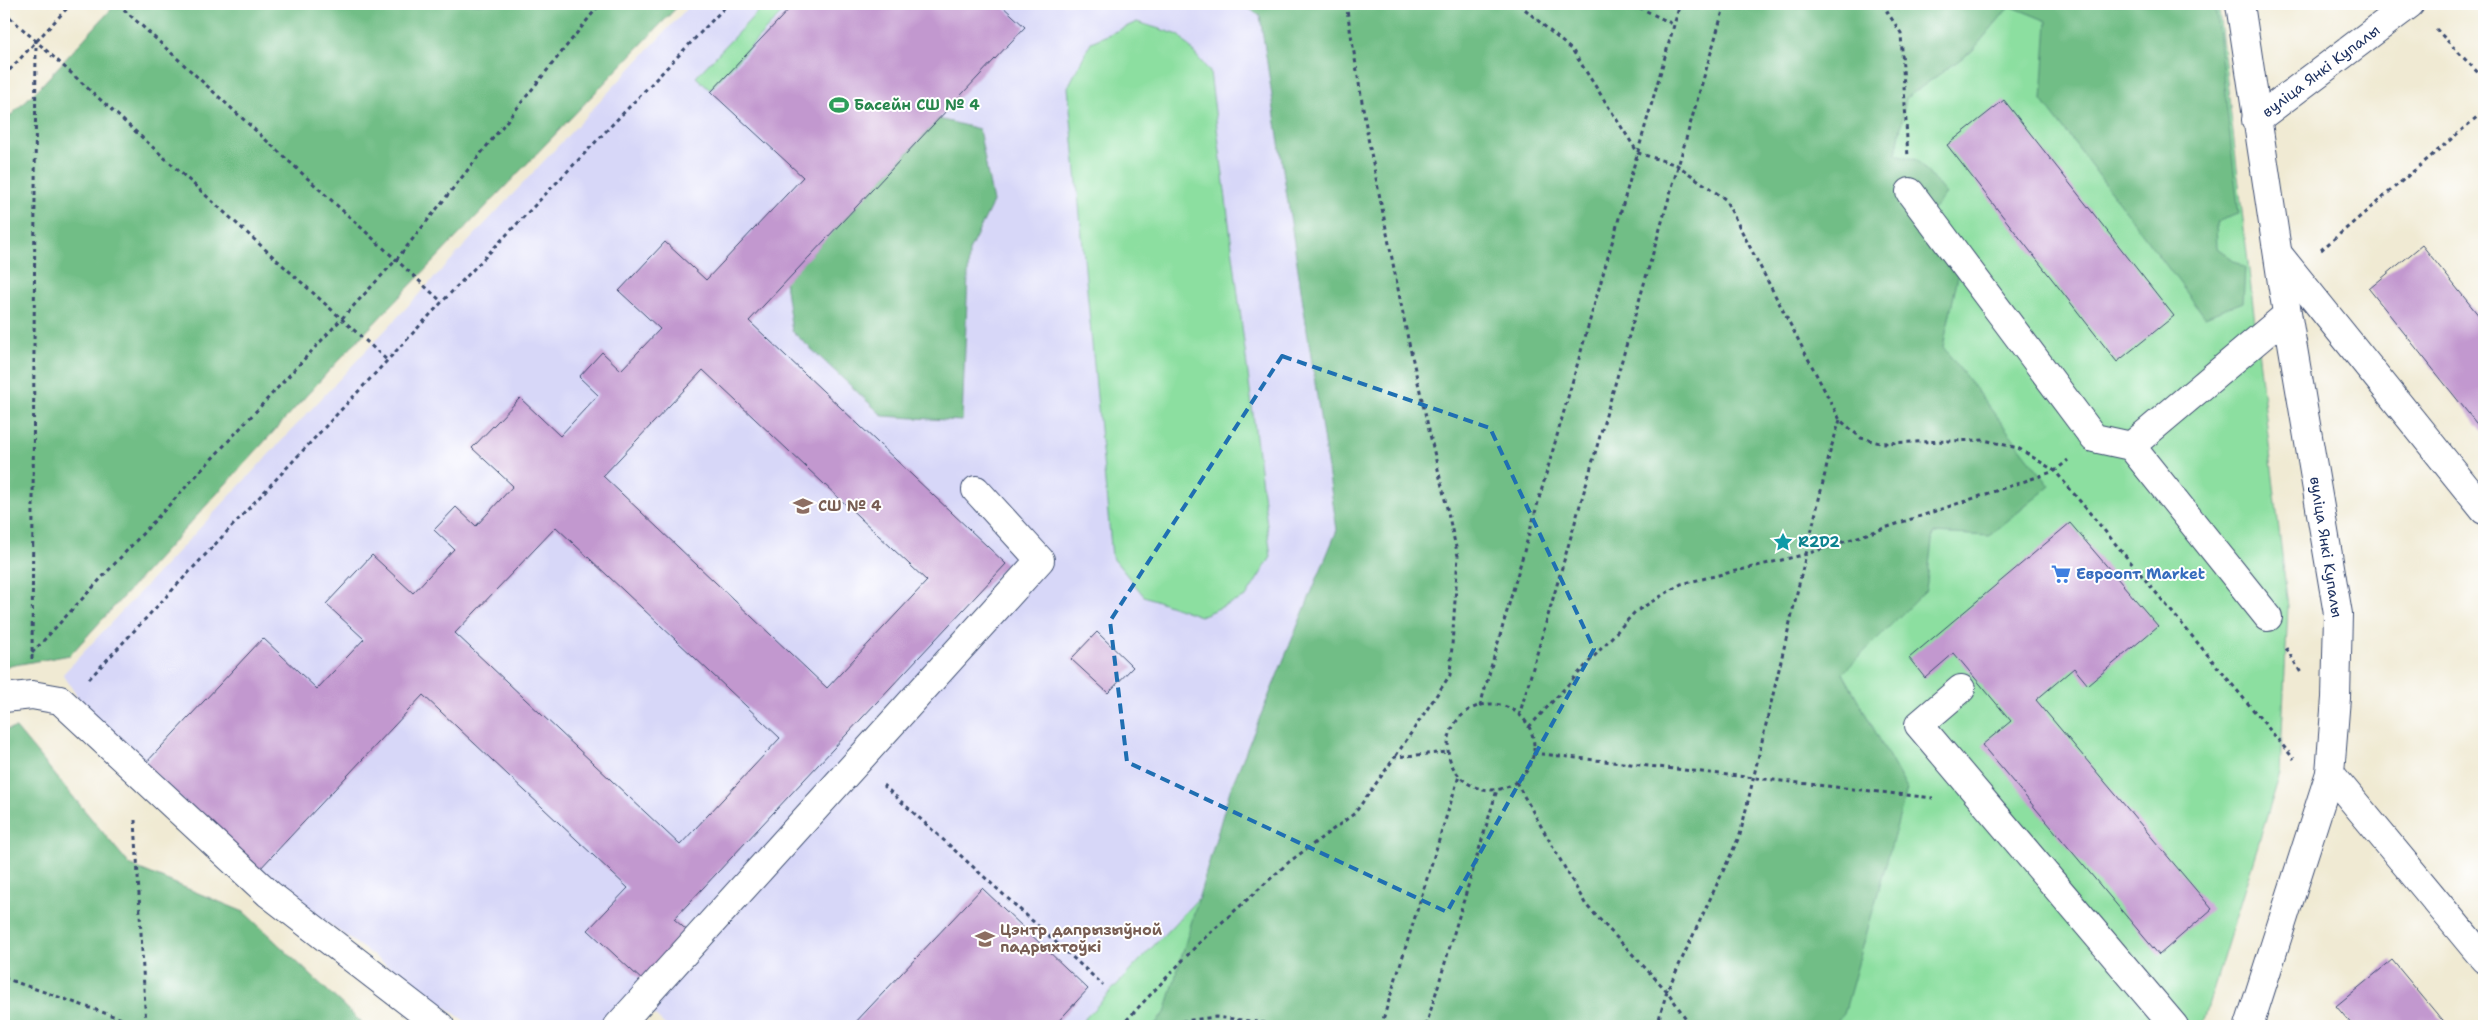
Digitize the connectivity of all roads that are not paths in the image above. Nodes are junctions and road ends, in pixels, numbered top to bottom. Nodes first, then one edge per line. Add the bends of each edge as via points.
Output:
1 (2240, 4) edge
2 (2410, 4) edge
3 (2256, 120) junction
4 (1910, 192) road end
5 (2277, 252) junction
6 (2287, 315) junction
7 (2130, 446) junction
8 (976, 490) dead end
9 (2484, 510) edge
10 (2268, 617) road end
11 (1961, 689) dead end
12 (4, 698) edge
13 (2327, 783) junction
14 (2484, 959) edge
15 (440, 1026) edge
16 (618, 1026) edge
17 (2174, 1026) edge
18 (2249, 1026) edge

1 - 3 street, вуліца Янкі Купалы
2 - 3 street, вуліца Янкі Купалы
3 - 5 street, вуліца Янкі Купалы
4 - 7 street via 2094,438
5 - 6 street, вуліца Янкі Купалы
5 - 9 street
6 - 7 street
6 - 13 street, вуліца Янкі Купалы via 2338,614 2336,698
7 - 10 street
8 - 16 street via 1040,560
11 - 17 street via 1919,725
12 - 15 street via 32,695 60,700 268,894
13 - 14 street
13 - 18 street, вуліца Янкі Купалы

